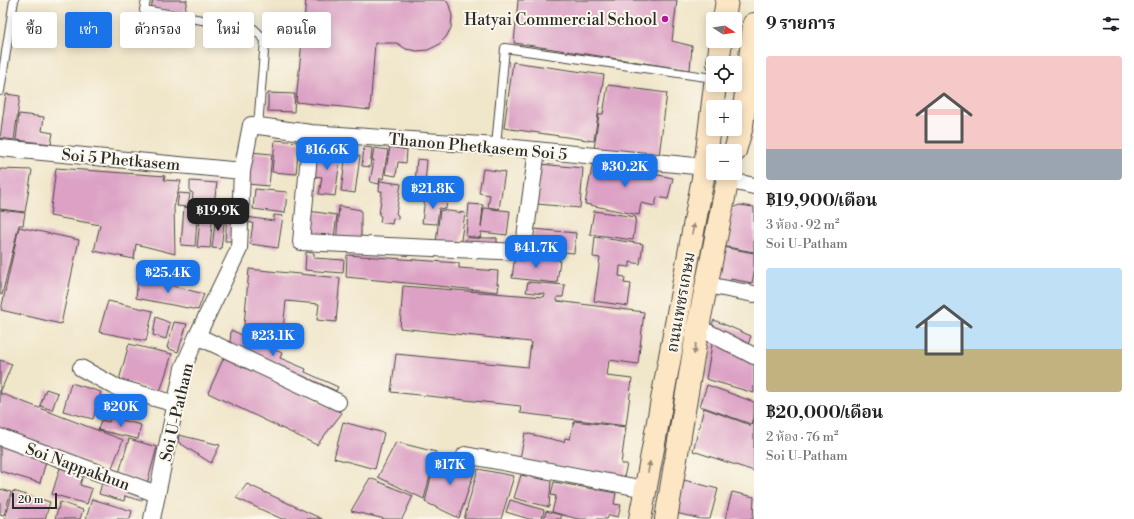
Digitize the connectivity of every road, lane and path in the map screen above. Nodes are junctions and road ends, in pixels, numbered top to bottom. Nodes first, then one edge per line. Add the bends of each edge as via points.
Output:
1 (14, 0) edge
2 (146, 0) edge
3 (727, 0) edge
4 (725, 12) edge
5 (754, 24) edge
6 (706, 77) edge
7 (0, 90) edge
8 (714, 92) edge
9 (258, 126) junction
10 (311, 133) junction
11 (737, 144) edge
12 (496, 146) junction
13 (0, 148) edge
14 (537, 150) junction
15 (705, 167) junction
16 (242, 171) junction
17 (727, 180) edge
18 (738, 180) edge
19 (754, 186) edge
20 (707, 285) junction
21 (754, 294) edge
22 (698, 327) junction
23 (197, 336) junction
24 (754, 356) edge
25 (81, 368) dead end
26 (338, 402) dead end
27 (176, 404) junction
28 (0, 438) edge
29 (465, 455) dead end
30 (645, 489) junction
31 (157, 494) junction
32 (152, 519) edge
33 (640, 519) edge
34 (666, 519) edge

1 - 7 lane
2 - 9 lane via 144,10 254,28 265,40
3 - 4 main road
5 - 11 main road via 742,126
6 - 12 lane via 505,48
8 - 15 main road, ถนนเพชรเกษม
9 - 10 street, Thanon Phetkasem Soi 5
9 - 16 street via 251,125
10 - 12 street, Thanon Phetkasem Soi 5
10 - 14 street via 301,242 522,252
12 - 14 street, Thanon Phetkasem Soi 5
13 - 16 street, Soi 5 Phetkasem
14 - 15 street, Thanon Phetkasem Soi 5
30 -> 15 main road, ถนนเพชรเกษม
16 - 23 street, Soi U-Patham via 239,249
17 - 20 main road, ถนนเพชรเกษม
18 - 19 street
20 - 21 street
20 - 22 main road, ถนนเพชรเกษม
22 - 24 street
22 -> 34 main road, ถนนเพชรเกษม
23 - 26 street
23 - 27 street, Soi U-Patham via 183,368
25 - 27 street via 116,387
27 - 31 street, Soi U-Patham
28 - 31 street, Soi Nappakhun
29 - 30 street
30 - 33 main road, ถนนเพชรเกษม
31 - 32 street, Soi U-Patham

